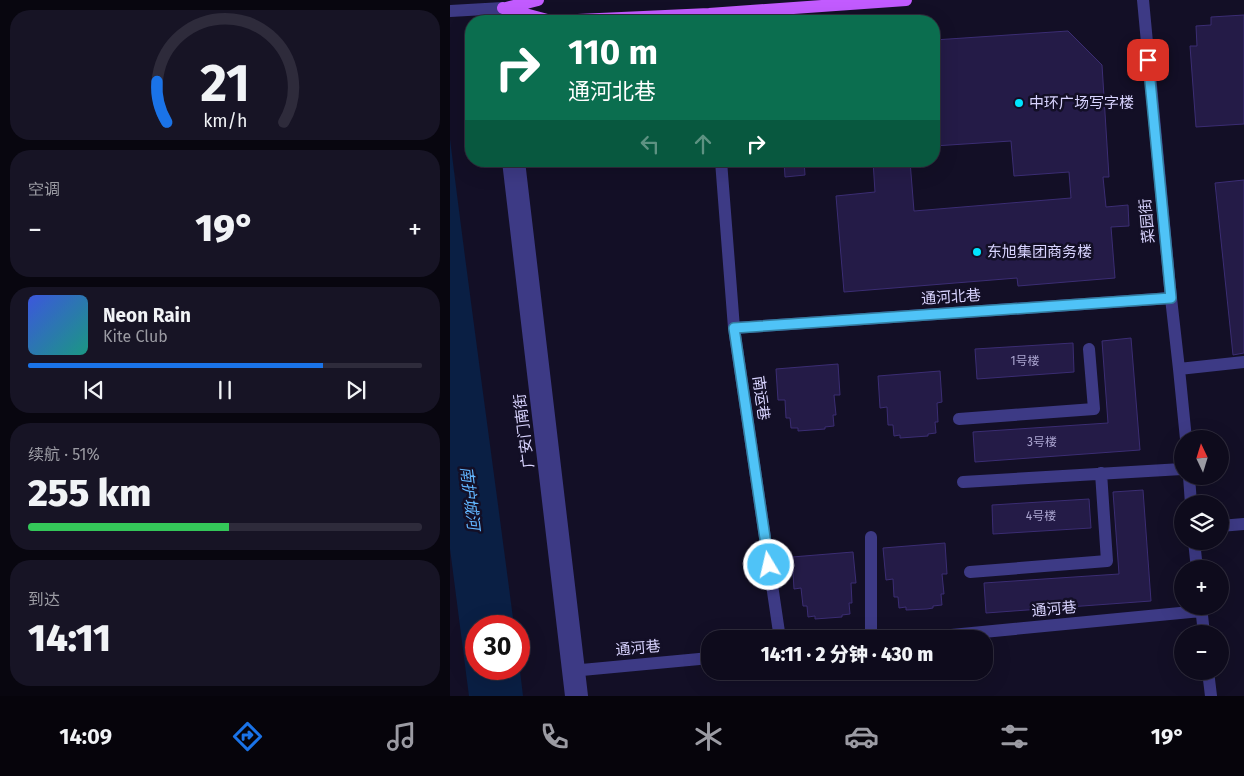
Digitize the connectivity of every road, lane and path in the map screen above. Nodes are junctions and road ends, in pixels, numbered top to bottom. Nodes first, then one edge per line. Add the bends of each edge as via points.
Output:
1 (538, 0) edge
2 (906, 0) edge
3 (1143, 0) edge
4 (454, 10) edge
5 (499, 10) edge
6 (523, 15) edge
7 (743, 15) edge
8 (509, 167) edge
9 (521, 167) edge
10 (721, 167) edge
11 (1171, 298) junction
12 (734, 328) junction
13 (1089, 349) dead end
14 (1244, 362) edge
15 (1179, 369) junction
16 (959, 419) dead end
17 (1185, 430) edge
18 (1174, 469) edge
19 (1101, 473) junction
20 (964, 482) dead end
21 (1244, 524) edge
22 (1229, 525) edge
23 (871, 537) dead end
24 (970, 572) dead end
25 (1174, 612) edge
26 (779, 630) edge
27 (871, 630) edge
28 (993, 630) edge
29 (701, 659) edge
30 (573, 671) junction
31 (1209, 680) edge
32 (571, 696) edge
33 (582, 696) edge
34 (1211, 696) edge

1 - 5 main road
2 - 7 main road
3 - 11 street, 菜园街
4 - 5 street
5 - 6 main road
8 - 30 street, 广安门南街
9 - 30 street, 广安门南街
10 - 12 street, 南运巷
11 - 12 street, 通河北巷
11 - 15 street, 菜园街
12 - 26 street, 南运巷
13 - 16 street via 1094,409
14 - 15 street
15 - 17 street, 菜园街
18 - 19 street
19 - 20 street
19 - 24 street via 1107,561
21 - 22 street
23 - 27 street
25 - 28 street, 通河巷
29 - 30 street, 通河巷
30 - 32 street, 广安门南街
30 - 33 street, 广安门南街
31 - 34 street

